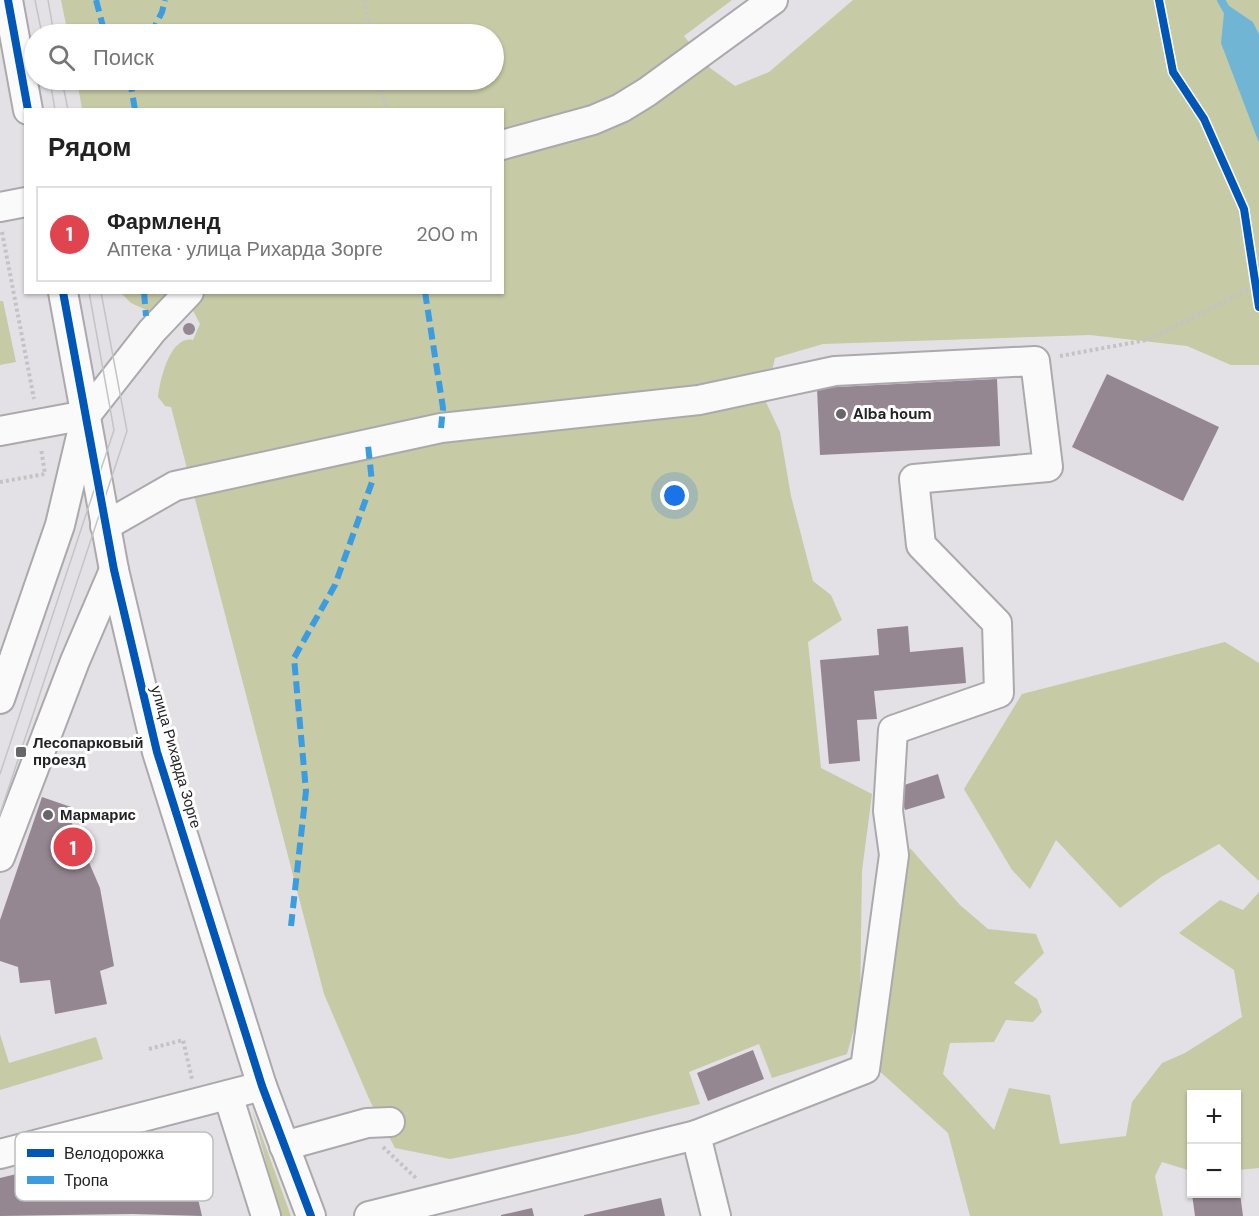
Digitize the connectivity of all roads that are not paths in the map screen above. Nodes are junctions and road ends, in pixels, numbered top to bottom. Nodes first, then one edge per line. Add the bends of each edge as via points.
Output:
1 (8, 0) edge
2 (773, 0) edge
3 (24, 88) edge
4 (24, 90) edge
5 (28, 108) edge
6 (504, 144) edge
7 (24, 202) edge
8 (0, 207) edge
9 (63, 294) edge
10 (187, 294) edge
11 (86, 415) junction
12 (0, 431) edge
13 (105, 526) junction
14 (114, 570) junction
15 (0, 699) edge
16 (0, 857) edge
17 (262, 1086) junction
18 (228, 1095) junction
19 (379, 1123) road end
20 (84, 1132) edge
21 (696, 1135) junction
22 (284, 1146) junction
23 (15, 1150) edge
24 (0, 1154) edge
25 (403, 1212) edge
26 (266, 1216) edge
27 (311, 1216) edge
28 (369, 1216) edge
29 (716, 1216) edge

1 - 3 street
2 - 6 street via 621,108 593,120
4 - 5 street
7 - 8 street
9 - 11 street, улица Рихарда Зорге
10 - 11 street via 152,331
11 - 12 street
11 - 13 street, улица Рихарда Зорге
11 - 15 street via 60,525
13 - 14 street, улица Рихарда Зорге
13 - 21 street via 175,486 441,428 699,400 835,371 1035,361 1048,467 914,479 921,545 997,623 999,693 893,730 888,811 894,855 865,1069
14 - 16 street
14 - 17 street, улица Рихарда Зорге via 157,752
17 - 18 street
17 - 22 street, улица Рихарда Зорге
18 - 20 street
18 - 26 street
19 - 22 street
21 - 25 street via 444,1198
21 - 29 street
22 - 27 street, улица Рихарда Зорге
23 - 24 street
25 - 28 street

